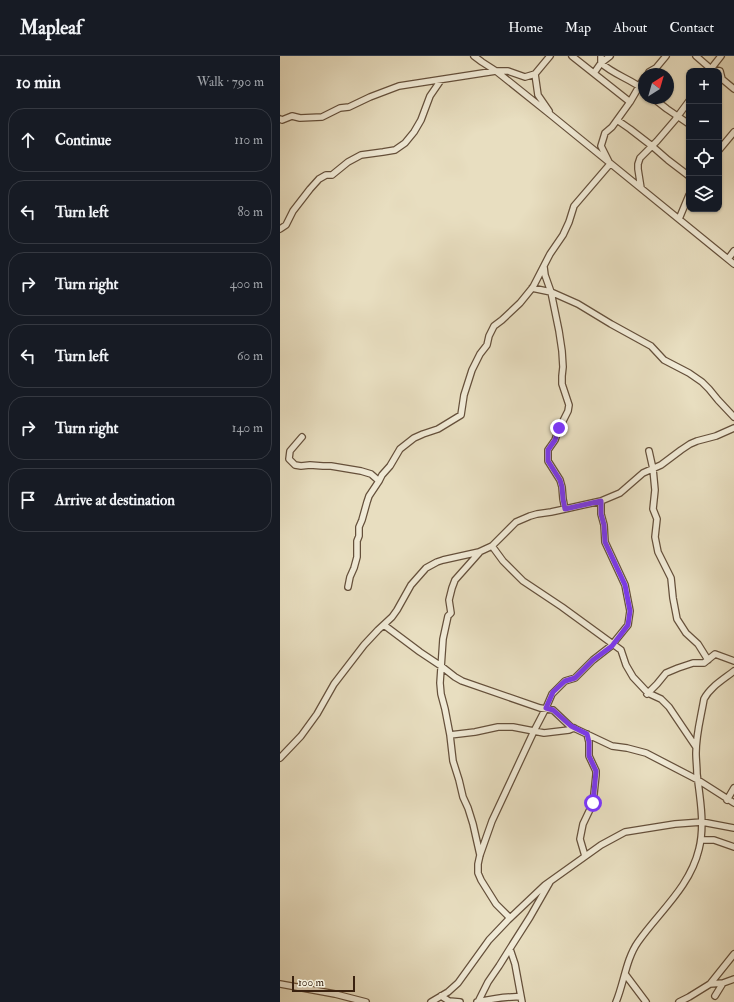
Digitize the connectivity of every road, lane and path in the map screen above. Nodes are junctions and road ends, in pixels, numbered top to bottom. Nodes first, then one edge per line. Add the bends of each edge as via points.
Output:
1 (474, 56) edge
2 (550, 56) edge
3 (572, 56) edge
4 (601, 56) edge
5 (610, 56) edge
6 (666, 56) edge
7 (696, 56) edge
8 (720, 56) edge
9 (482, 59) edge
10 (601, 63) junction
11 (656, 68) edge
12 (708, 68) edge
13 (711, 68) edge
14 (496, 72) junction
15 (594, 73) junction
16 (535, 74) junction
17 (722, 79) edge
18 (441, 80) junction
19 (638, 86) edge
20 (734, 89) edge
21 (638, 93) edge
22 (630, 102) junction
23 (660, 104) edge
24 (686, 104) edge
25 (551, 115) junction
26 (678, 116) junction
27 (280, 119) edge
28 (617, 120) junction
29 (686, 122) edge
30 (734, 132) edge
31 (652, 146) junction
32 (722, 146) edge
33 (610, 164) junction
34 (686, 174) edge
35 (641, 188) junction
36 (686, 203) edge
37 (679, 219) junction
38 (280, 229) edge
39 (734, 251) edge
40 (728, 259) junction
41 (734, 264) edge
42 (544, 267) junction
43 (532, 288) junction
44 (551, 292) junction
45 (734, 417) edge
46 (734, 428) edge
47 (302, 437) dead end
48 (649, 451) dead end
49 (653, 469) junction
50 (382, 475) junction
51 (374, 476) junction
52 (379, 481) junction
53 (601, 501) junction
54 (565, 509) junction
55 (492, 546) junction
56 (479, 552) junction
57 (348, 587) dead end
58 (384, 625) junction
59 (613, 645) junction
60 (708, 660) junction
61 (734, 661) edge
62 (441, 666) junction
63 (734, 671) edge
64 (647, 693) junction
65 (546, 708) junction
66 (574, 728) junction
67 (534, 731) junction
68 (587, 734) junction
69 (450, 735) junction
70 (696, 747) junction
71 (280, 758) edge
72 (698, 780) junction
73 (734, 788) edge
74 (727, 800) junction
75 (734, 803) edge
76 (702, 822) junction
77 (734, 828) edge
78 (701, 840) junction
79 (734, 848) edge
80 (480, 855) junction
81 (585, 856) junction
82 (551, 880) junction
83 (510, 918) junction
84 (510, 949) junction
85 (734, 954) edge
86 (625, 974) junction
87 (734, 979) edge
88 (723, 983) junction
89 (280, 984) edge
90 (710, 984) junction
91 (692, 995) junction
92 (441, 996) junction
93 (715, 996) dead end
94 (521, 1000) edge
95 (448, 1001) edge
96 (366, 1002) edge
97 (431, 1002) edge
98 (460, 1002) edge
99 (478, 1002) edge
100 (616, 1002) edge
101 (646, 1002) edge
102 (679, 1002) edge
103 (691, 1002) edge

1 - 9 street
2 - 16 street
3 - 15 street
4 - 10 street
5 - 10 street
6 - 11 street
7 - 12 street
8 - 13 street
9 - 14 street
10 - 15 street
10 - 19 street via 608,70
14 - 16 street via 508,71 525,77
14 - 18 street
14 - 25 street
15 - 22 street
16 - 25 street via 538,95
17 - 20 street
18 - 27 street via 399,86 322,117 292,116
18 - 38 street via 430,96 421,120 405,143 395,150 361,155 332,175 326,174 293,211 286,226
21 - 22 street
22 - 28 street
23 - 26 street
24 - 26 street
25 - 33 street
26 - 29 street
26 - 31 street
28 - 31 street
28 - 33 street via 605,133 601,146
30 - 32 street
31 - 34 street
31 - 35 street via 640,158 638,164
33 - 35 street
33 - 42 street via 574,206 563,235
35 - 37 street
36 - 37 street
37 - 40 street
39 - 40 street
40 - 41 street
42 - 43 street
42 - 44 street
43 - 44 street
43 - 50 street via 520,303 494,326 487,345 472,370 461,415 438,429 414,438 400,450
44 - 45 street via 578,304 651,346 664,360 702,382
44 - 54 street via 562,351 562,384 569,405 555,440 548,450 548,461 560,480
46 - 49 street via 690,444
47 - 51 street via 290,451 289,459 295,466 331,466
48 - 49 street
49 - 53 street via 643,473 620,494
49 - 60 street via 653,509 657,519 655,537 658,552 671,578 677,619
50 - 51 street
50 - 52 street
51 - 52 street
52 - 57 street via 369,496 359,527 354,568
53 - 54 street
53 - 59 street via 605,542 622,579 630,611 628,625
54 - 55 street via 537,514 516,522
55 - 56 street
55 - 59 street via 523,581
56 - 58 street via 443,560 426,568
56 - 62 street via 455,580 452,588 449,600 451,613 444,632
58 - 62 street
58 - 71 street via 364,645 334,684 302,736
59 - 64 street via 621,650 632,677
59 - 65 street via 575,678 563,682 552,694
60 - 61 street via 715,654
60 - 64 street via 666,673
62 - 65 street via 462,681
62 - 69 street via 441,694
63 - 70 street via 704,699
64 - 70 street via 661,699 669,707
65 - 66 street via 553,710
65 - 67 street
66 - 67 street via 549,732
66 - 68 street
67 - 69 street via 504,727
67 - 80 street via 492,821
68 - 72 street via 612,746 646,753
68 - 81 street via 589,756 596,775 593,803 583,824 580,839
69 - 80 street via 453,761
70 - 72 street
72 - 74 street
72 - 76 street
73 - 74 street
74 - 75 street
76 - 77 street
76 - 78 street
76 - 81 street via 625,832
78 - 79 street via 714,840
78 - 86 street via 689,874 670,903 638,942
80 - 83 street via 478,873 481,880 496,904
81 - 82 street
82 - 83 street
82 - 84 street
83 - 92 street via 489,940 458,983
84 - 94 street
84 - 99 street
85 - 90 street
86 - 100 street
86 - 101 street
87 - 88 street
88 - 90 street
88 - 93 street
89 - 96 street
90 - 91 street
91 - 102 street
91 - 103 street
92 - 95 street
92 - 97 street
94 - 99 street via 514,997
95 - 98 street

